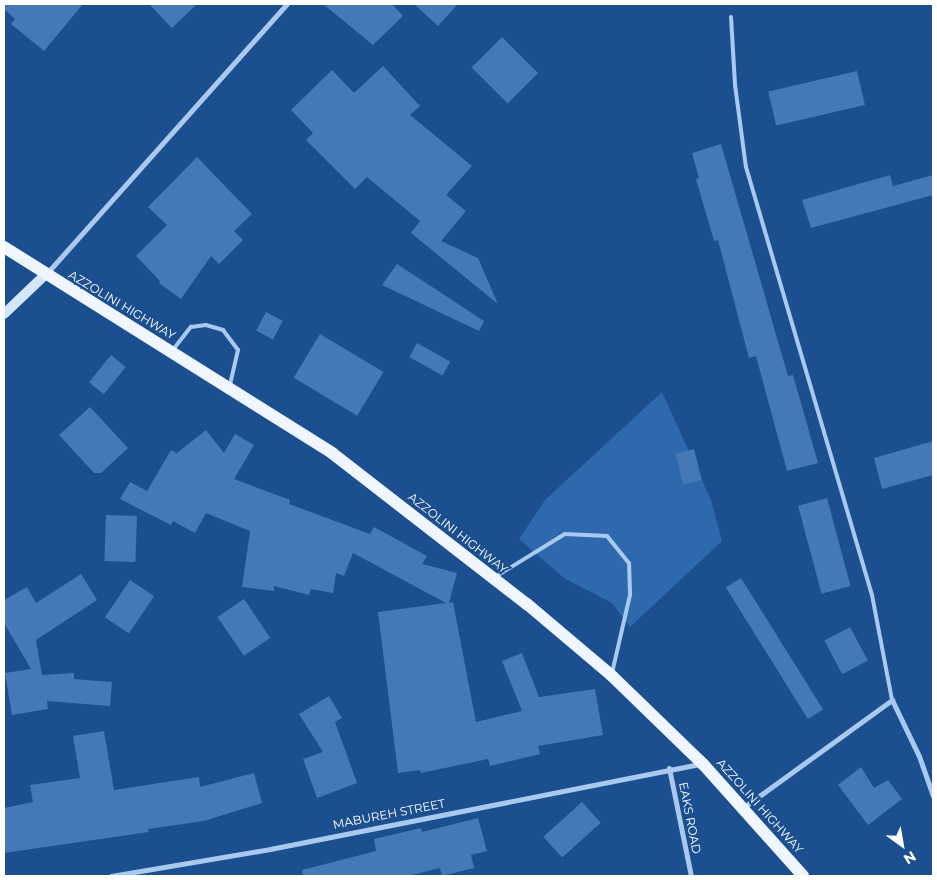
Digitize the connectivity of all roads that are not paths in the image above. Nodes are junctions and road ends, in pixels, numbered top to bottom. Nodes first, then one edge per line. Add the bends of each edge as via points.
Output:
1 (287, 4) edge
2 (732, 17) dead end
3 (4, 247) edge
4 (45, 275) junction
5 (4, 314) edge
6 (172, 351) junction
7 (230, 387) junction
8 (493, 578) junction
9 (612, 675) junction
10 (892, 700) junction
11 (703, 764) junction
12 (669, 768) junction
13 (933, 796) edge
14 (744, 807) junction
15 (111, 876) edge
16 (692, 876) edge
17 (803, 876) edge

1 - 4 street
2 - 10 lane via 735,85 746,168 872,594
3 - 4 main road, AZZOLINI HIGHWAY
4 - 5 main road
4 - 6 main road, AZZOLINI HIGHWAY
6 - 7 main road, AZZOLINI HIGHWAY
6 - 7 lane via 191,327 206,325 223,330 238,350
7 - 8 main road, AZZOLINI HIGHWAY via 332,453
8 - 9 main road, AZZOLINI HIGHWAY
8 - 9 lane via 565,534 607,536 629,563 630,594
9 - 11 main road, AZZOLINI HIGHWAY
10 - 13 street via 919,756
10 - 14 street
11 - 12 street, EAKS ROAD
11 - 14 main road, AZZOLINI HIGHWAY
12 - 15 street, MABUREH STREET via 270,849
12 - 16 street, EAKS ROAD
14 - 17 main road, AZZOLINI HIGHWAY

